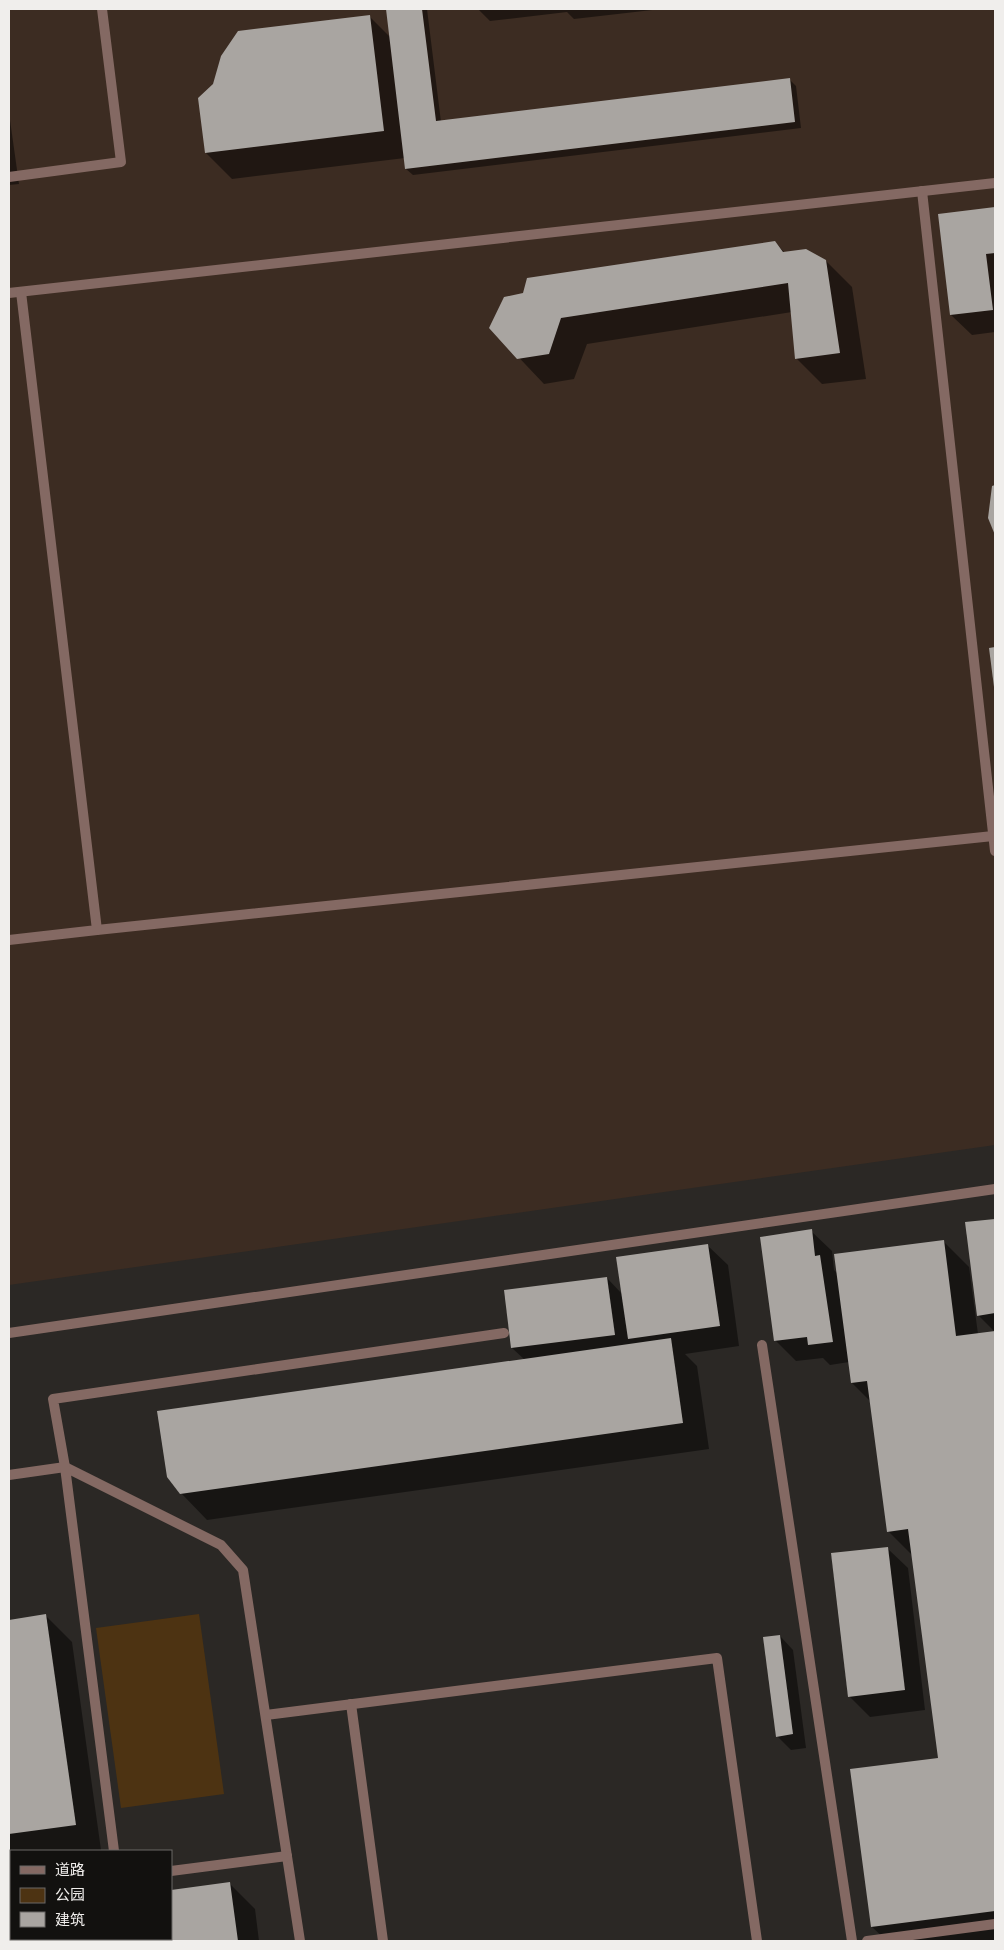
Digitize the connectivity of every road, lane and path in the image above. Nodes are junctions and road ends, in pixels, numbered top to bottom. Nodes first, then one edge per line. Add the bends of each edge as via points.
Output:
1 (102, 9) edge
2 (9, 177) edge
3 (995, 183) edge
4 (922, 191) junction
5 (21, 292) junction
6 (9, 293) edge
7 (992, 793) edge
8 (993, 836) junction
9 (995, 851) edge
10 (97, 930) junction
11 (9, 940) edge
12 (995, 1189) edge
13 (9, 1333) edge
14 (504, 1333) dead end
15 (762, 1345) dead end
16 (65, 1467) junction
17 (9, 1475) edge
18 (350, 1704) junction
19 (266, 1715) junction
20 (114, 1850) edge
21 (287, 1856) junction
22 (172, 1871) edge
23 (995, 1924) edge
24 (300, 1941) edge
25 (383, 1941) edge
26 (757, 1941) edge
27 (852, 1941) edge
28 (867, 1941) edge

1 - 2 street via 121,162
3 - 4 street
4 - 5 street
4 - 7 street
5 - 6 street
5 - 10 street
7 - 8 street
8 - 9 street
8 - 10 street
10 - 11 street
12 - 13 street
14 - 16 street via 53,1399
15 - 27 street
16 - 17 street
16 - 19 street via 221,1545 244,1570
16 - 20 street
18 - 19 street
18 - 25 street
18 - 26 street via 717,1658
19 - 21 street
21 - 22 street
21 - 24 street
23 - 28 street

